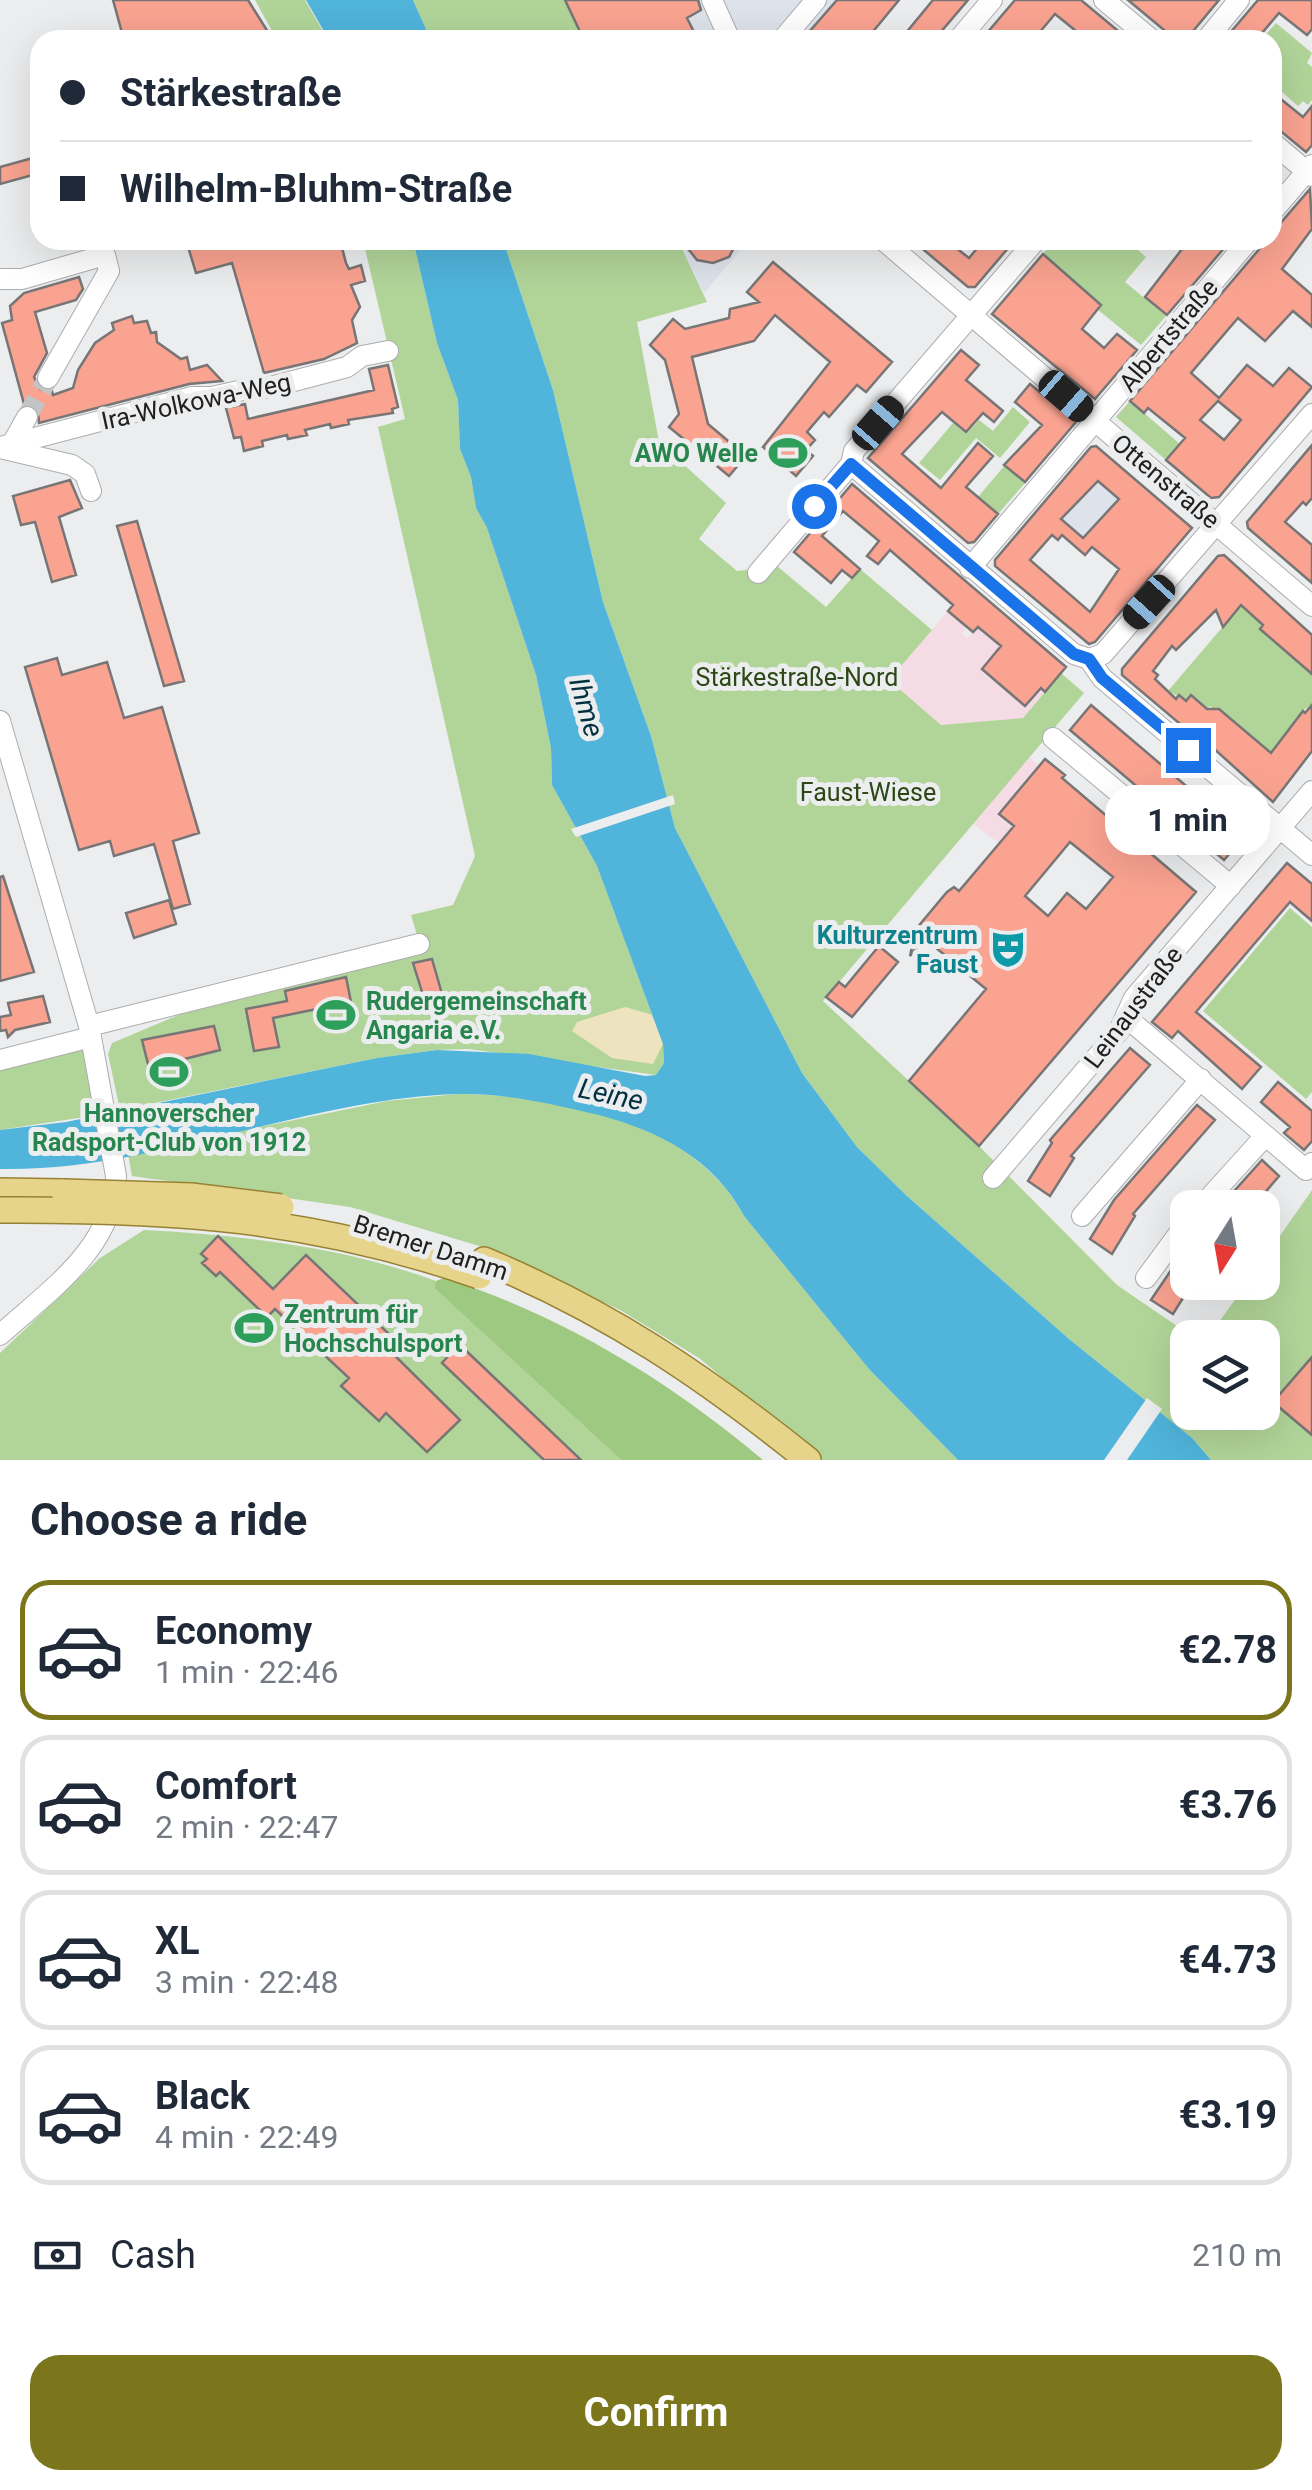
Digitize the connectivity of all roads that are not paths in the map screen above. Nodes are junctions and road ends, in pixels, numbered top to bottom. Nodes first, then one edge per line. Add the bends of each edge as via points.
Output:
1 (712, 0) edge
2 (816, 0) edge
3 (992, 0) edge
4 (1104, 0) edge
5 (1239, 0) edge
6 (726, 30) edge
7 (790, 30) edge
8 (966, 30) edge
9 (1140, 30) edge
10 (1214, 30) edge
11 (1282, 150) edge
12 (1310, 171) edge
13 (1282, 201) edge
14 (895, 250) edge
15 (1027, 250) edge
16 (1240, 250) edge
17 (0, 279) edge
18 (972, 315) junction
19 (388, 351) dead end
20 (48, 378) tunnel mouth
21 (1312, 414) edge
22 (27, 417) tunnel mouth
23 (1095, 421) junction
24 (4, 446) edge
25 (851, 464) junction
26 (90, 491) dead end
27 (1218, 525) junction
28 (970, 568) junction
29 (758, 573) dead end
30 (1312, 606) edge
31 (1089, 659) junction
32 (0, 721) edge
33 (1053, 738) dead end
34 (1312, 791) edge
35 (1281, 828) junction
36 (1312, 855) edge
37 (1231, 886) junction
38 (420, 944) dead end
39 (1127, 1018) junction
40 (90, 1032) junction
41 (0, 1060) edge
42 (1201, 1079) junction
43 (1278, 1146) junction
44 (1312, 1163) edge
45 (993, 1178) dead end
46 (1223, 1190) edge
47 (0, 1192) edge
48 (114, 1201) junction
49 (0, 1202) edge
50 (0, 1210) edge
51 (1082, 1216) dead end
52 (1170, 1245) edge
53 (478, 1267) junction
54 (1146, 1278) dead end
55 (0, 1335) edge
56 (782, 1460) edge
57 (808, 1460) edge

1 - 6 street
2 - 7 street
3 - 8 street
4 - 9 street
5 - 10 street
11 - 12 street
12 - 13 street
14 - 18 street, Ottenstraße
15 - 18 street
16 - 23 street, Albertstraße
17 - 20 street via 105,255 109,271
18 - 23 street, Ottenstraße
18 - 25 street via 854,450
19 - 24 street, Ira-Wolkowa-Weg via 267,388 192,397
21 - 27 street
22 - 24 street
23 - 27 street, Ottenstraße
23 - 28 street, Albertstraße
24 - 26 street via 72,465 85,474
25 - 28 street
25 - 29 street via 797,535
27 - 30 street, Ottenstraße
27 - 31 street via 1103,654
28 - 31 street via 1074,654
31 - 35 street via 1102,678
32 - 40 street
33 - 37 street
34 - 35 street, Leinaustraße
35 - 36 street
35 - 37 street, Leinaustraße
37 - 39 street, Leinaustraße via 1134,998
38 - 40 street
39 - 42 street
39 - 45 street, Leinaustraße
40 - 41 street
40 - 48 street via 116,1176
42 - 43 street
42 - 51 street
43 - 44 street via 1306,1170
43 - 46 street
47 - 53 main road, Bremer Damm, bridge via 132,1193 292,1208 396,1232
48 - 49 street
48 - 53 street via 276,1214
48 - 55 street via 98,1241
50 - 53 main road, Bremer Damm, bridge via 132,1210 291,1225
52 - 54 street
53 - 56 main road, Bremer Damm via 650,1362
53 - 57 main road, Bremer Damm via 552,1289 672,1356

